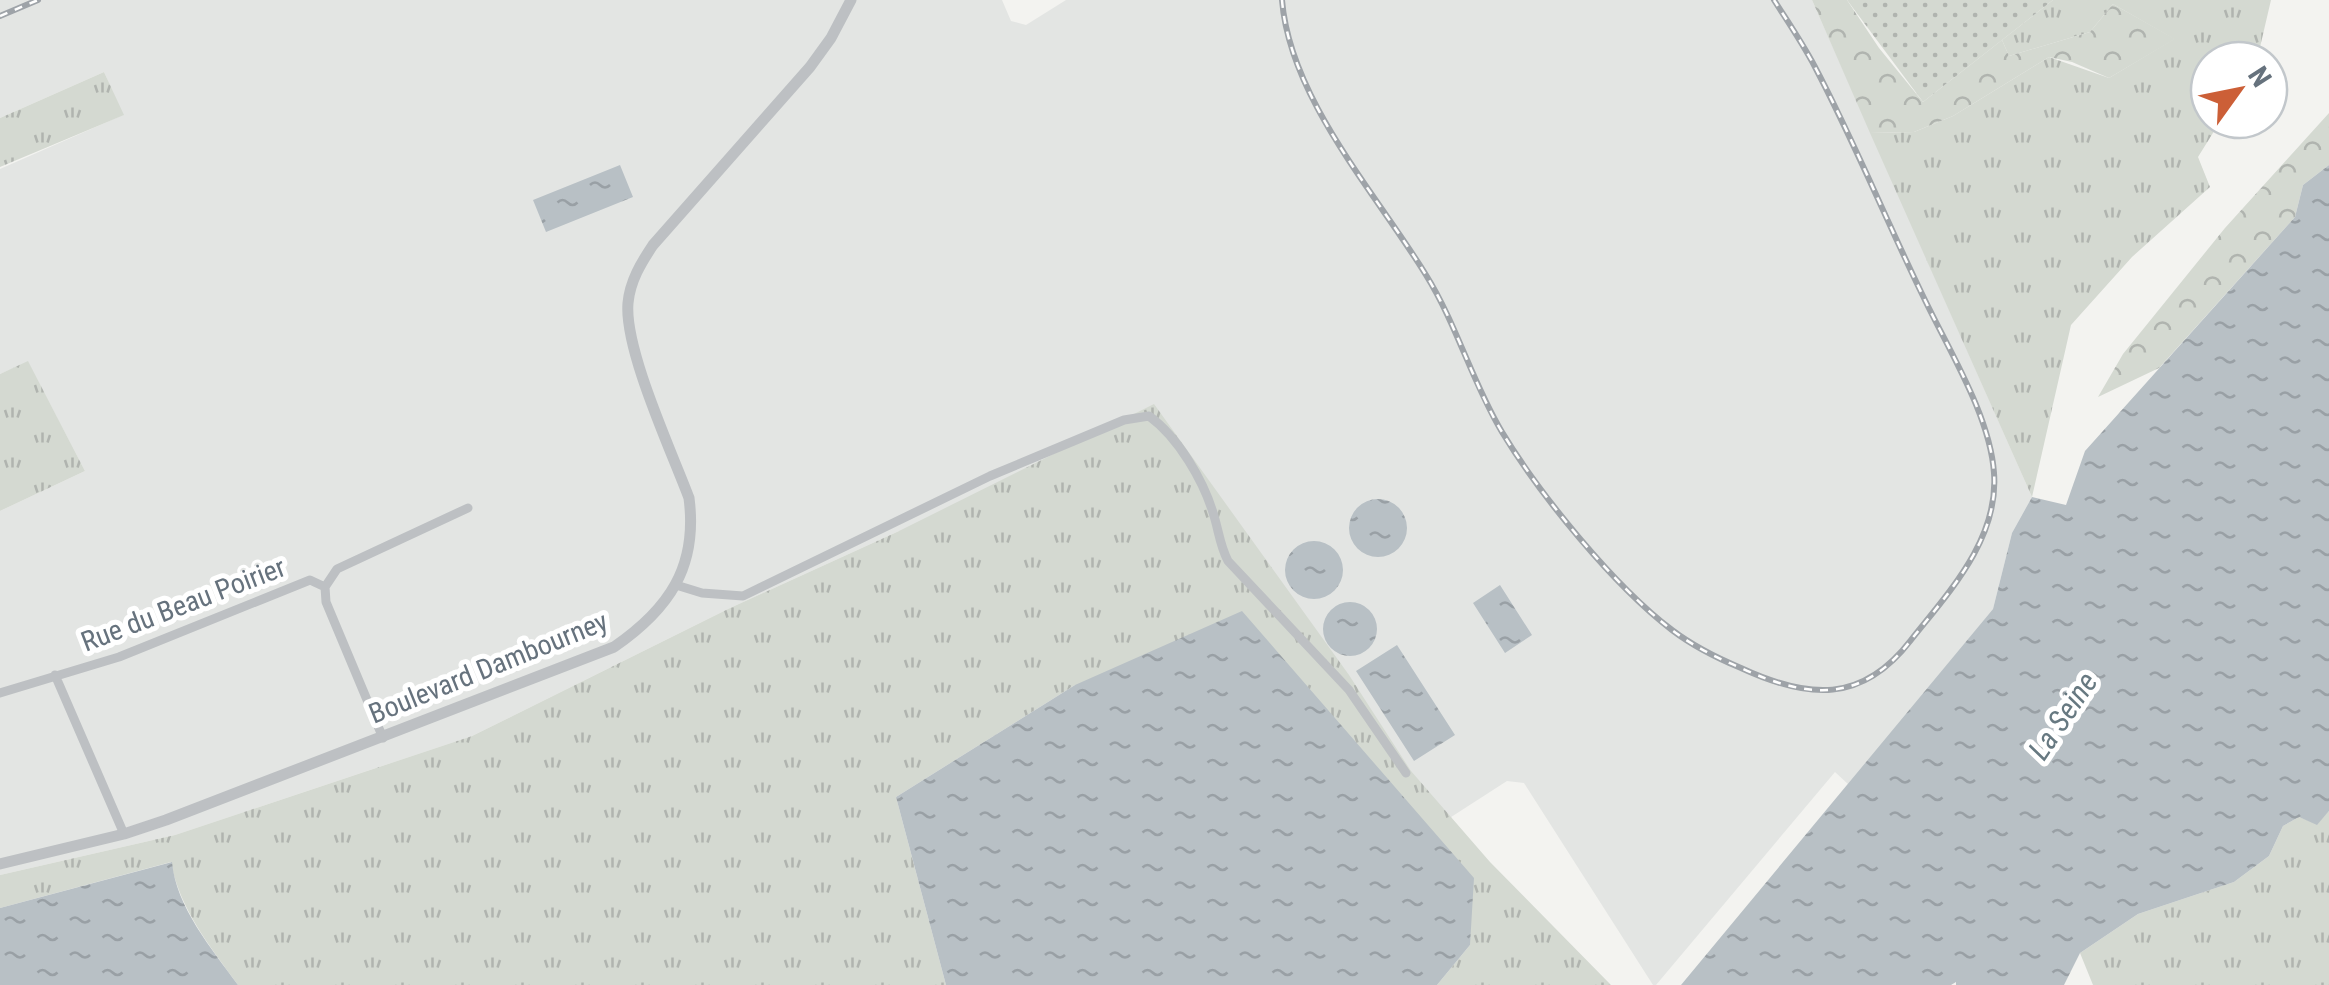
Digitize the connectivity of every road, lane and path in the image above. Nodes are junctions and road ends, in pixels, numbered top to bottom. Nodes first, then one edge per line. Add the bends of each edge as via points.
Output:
1 (850, 0) edge
2 (468, 508) dead end
3 (676, 585) junction
4 (324, 587) junction
5 (55, 675) junction
6 (0, 692) edge
7 (382, 738) junction
8 (1406, 773) dead end
9 (124, 834) junction
10 (0, 864) edge

1 - 3 street, Boulevard Dambourney via 810,67 652,245 631,288 634,350 689,498 691,536
2 - 4 street via 336,569
3 - 7 street, Boulevard Dambourney via 646,625 614,646
3 - 8 street via 744,596 990,476 1148,416 1208,496 1228,562 1349,690
4 - 5 street, Rue du Beau Poirier via 310,580 118,657
4 - 7 street
5 - 6 street, Rue du Beau Poirier
5 - 9 street, Rue du Beau Poirier
7 - 9 street, Boulevard Dambourney
9 - 10 street, Boulevard Dambourney

